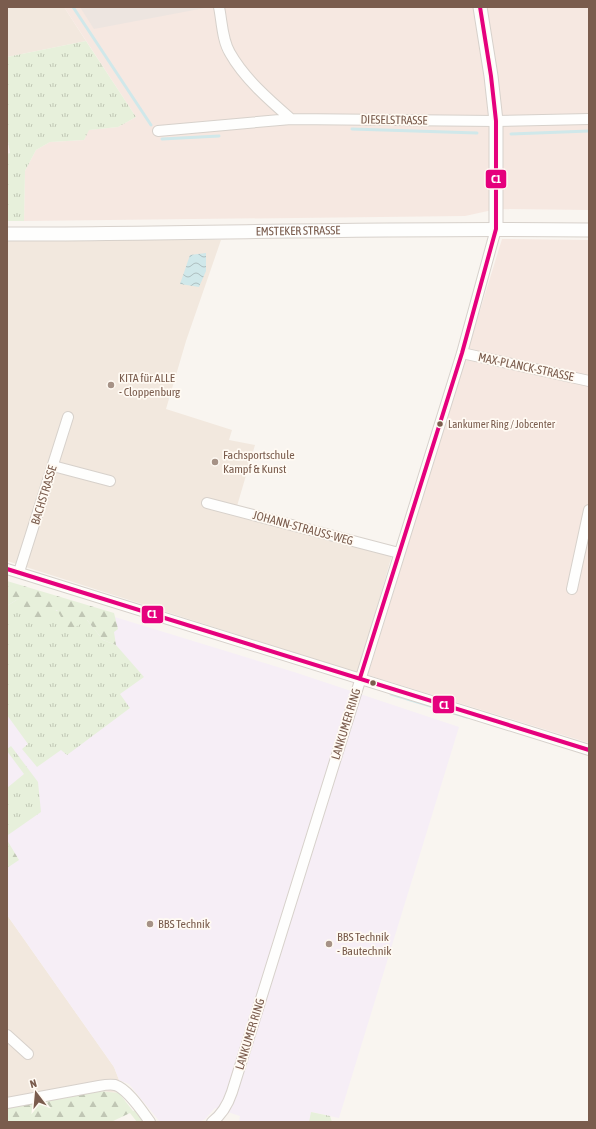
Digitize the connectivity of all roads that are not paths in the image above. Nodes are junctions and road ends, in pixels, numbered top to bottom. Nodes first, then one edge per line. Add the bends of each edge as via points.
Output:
1 (219, 7) edge
2 (480, 7) edge
3 (291, 119) junction
4 (589, 119) edge
5 (496, 121) junction
6 (158, 131) dead end
7 (496, 229) junction
8 (589, 230) edge
9 (7, 234) edge
10 (462, 353) junction
11 (589, 380) edge
12 (68, 417) dead end
13 (53, 466) junction
14 (110, 481) dead end
15 (207, 503) dead end
16 (589, 510) edge
17 (399, 553) junction
18 (7, 568) edge
19 (19, 572) junction
20 (572, 589) dead end
21 (360, 678) junction
22 (589, 750) edge
23 (7, 1035) edge
24 (28, 1054) dead end
25 (7, 1103) edge
26 (150, 1122) edge
27 (212, 1122) edge

1 - 3 street via 229,52 250,80
2 - 5 street
3 - 5 street, DIESELSTRASSE
3 - 6 street, DIESELSTRASSE
4 - 5 street, DIESELSTRASSE
5 - 7 street
7 - 8 street, EMSTEKER STRASSE
7 - 9 street, EMSTEKER STRASSE
7 - 10 street, LANKUMER RING
10 - 11 street, MAX-PLANCK-STRASSE
10 - 17 street, LANKUMER RING
12 - 13 street, BACHSTRASSE
13 - 14 street
13 - 19 street, BACHSTRASSE
15 - 17 street, JOHANN-STRAUSS-WEG
16 - 20 street
17 - 21 street, LANKUMER RING
18 - 19 street
19 - 21 street
21 - 22 street
21 - 27 street, LANKUMER RING via 229,1103
23 - 24 street
25 - 26 street via 110,1085 127,1092

